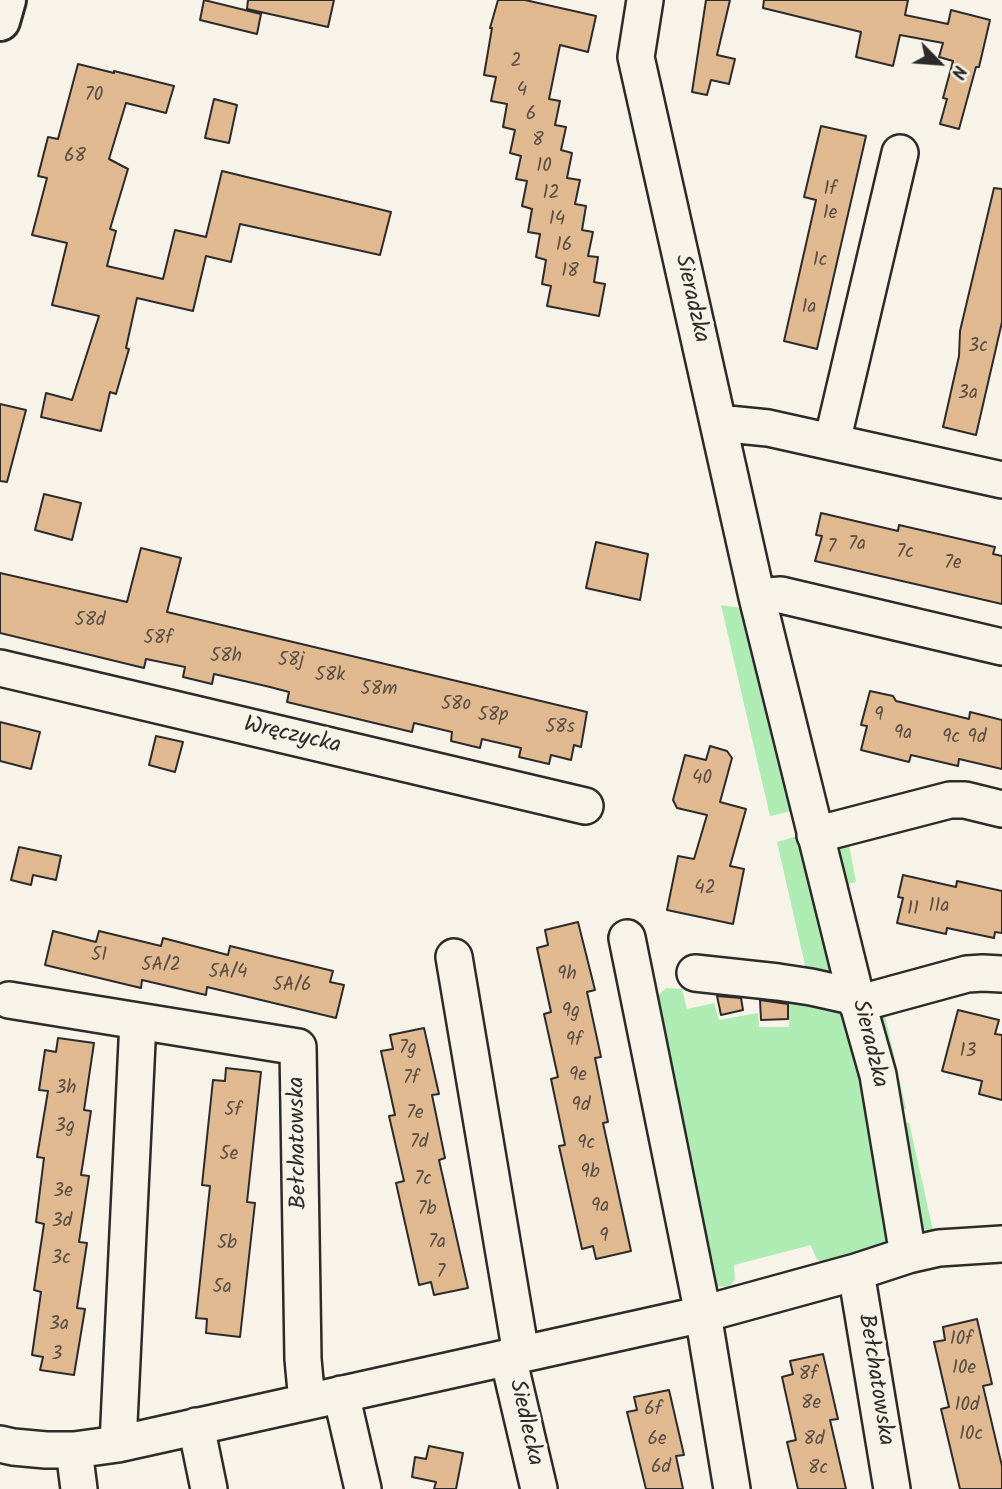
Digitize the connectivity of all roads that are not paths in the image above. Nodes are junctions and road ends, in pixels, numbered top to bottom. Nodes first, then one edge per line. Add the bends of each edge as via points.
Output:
1 (6, 0) edge
2 (645, 0) edge
3 (0, 21) edge
4 (901, 153) dead end
5 (718, 423) junction
6 (832, 442) junction
7 (1002, 481) edge
8 (757, 597) junction
9 (1002, 647) edge
10 (0, 668) edge
11 (585, 806) dead end
12 (1002, 809) edge
13 (815, 835) junction
14 (627, 937) dead end
15 (454, 957) dead end
16 (695, 973) dead end
17 (1002, 974) edge
18 (9, 1000) dead end
19 (856, 1001) junction
20 (138, 1021) junction
21 (1002, 1244) edge
22 (908, 1255) junction
23 (856, 1272) junction
24 (703, 1314) junction
25 (514, 1356) junction
26 (341, 1394) junction
27 (307, 1402) junction
28 (196, 1426) junction
29 (0, 1444) edge
30 (118, 1444) junction
31 (74, 1450) junction
32 (79, 1489) edge
33 (209, 1489) edge
34 (363, 1489) edge
35 (539, 1489) edge
36 (732, 1489) edge
37 (892, 1489) edge

1 - 3 main road
2 - 5 street, Sieradzka via 636,57
4 - 6 street
5 - 6 street
5 - 8 street, Sieradzka
6 - 7 street
8 - 9 street via 781,595
8 - 13 street, Sieradzka
10 - 11 street, Wręczycka
12 - 13 street via 950,800
13 - 19 street, Sieradzka
14 - 24 street
15 - 25 street
16 - 19 street via 811,987
17 - 19 street via 968,974
18 - 20 street, Bełchatowska
19 - 22 street, Sieradzka via 878,1075
20 - 27 street, Bełchatowska via 298,1047
20 - 30 street
21 - 22 street
22 - 23 street
23 - 24 street
23 - 37 street, Bełchatowska
24 - 25 street
24 - 36 street
25 - 26 street
25 - 35 street, Siedlecka
26 - 27 street
26 - 34 street
27 - 28 street
28 - 30 street
28 - 33 street
29 - 31 street
30 - 31 street
31 - 32 street

